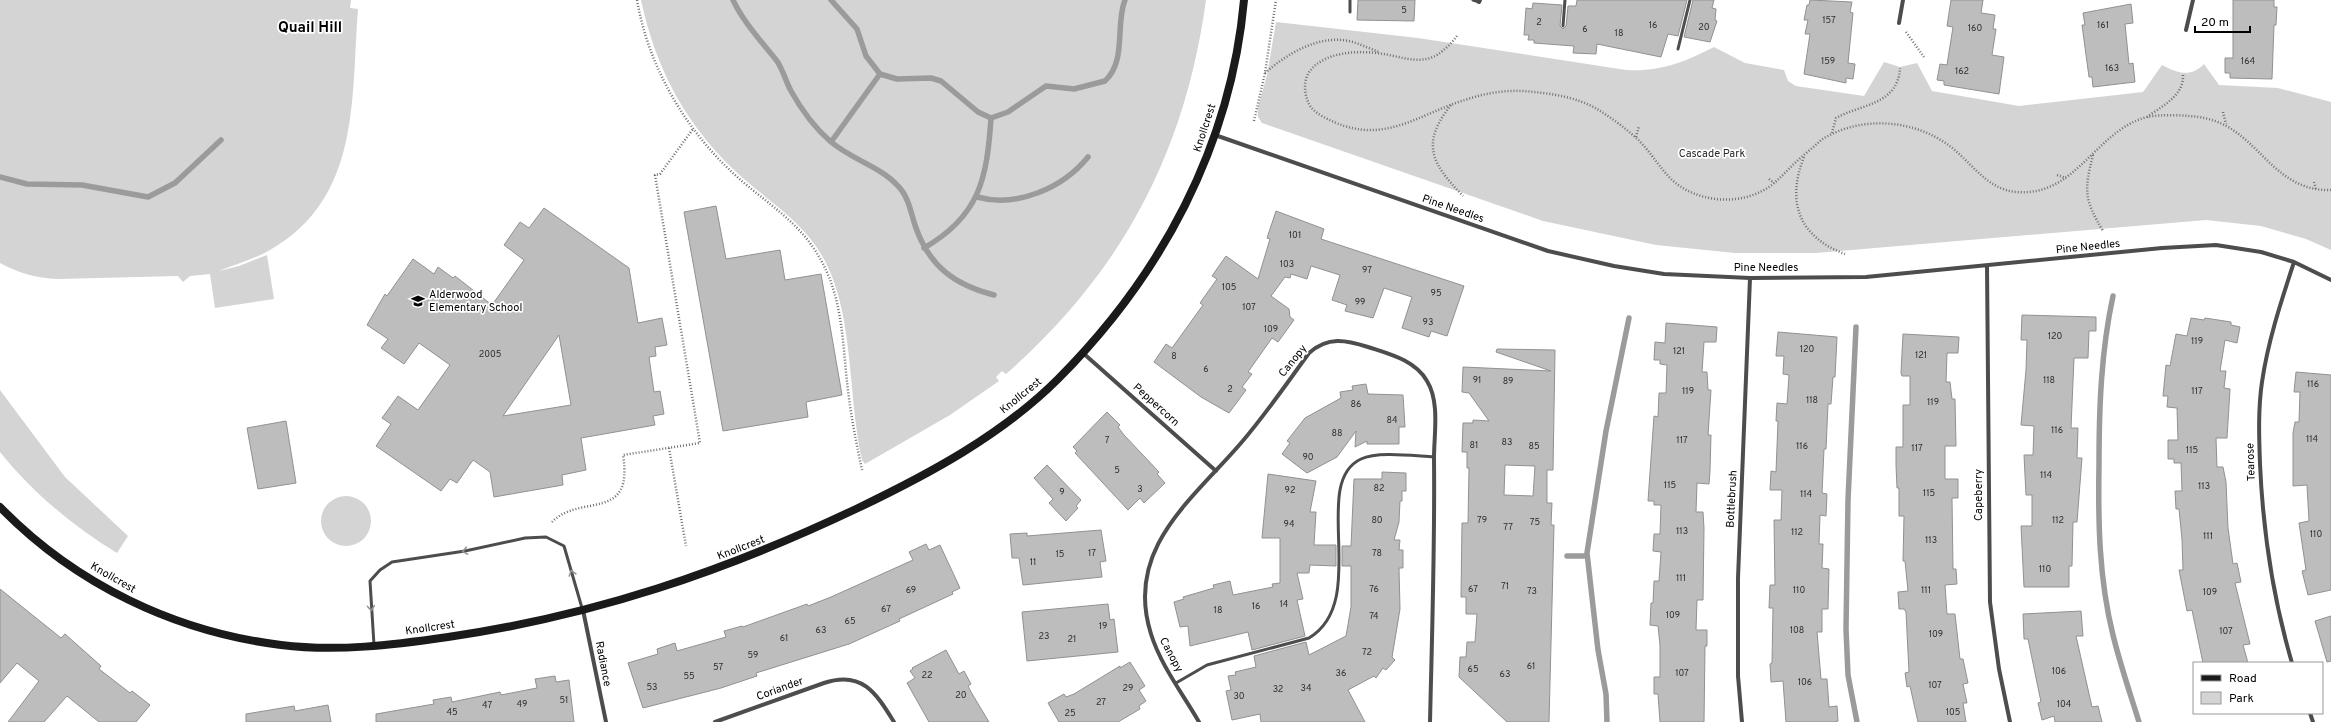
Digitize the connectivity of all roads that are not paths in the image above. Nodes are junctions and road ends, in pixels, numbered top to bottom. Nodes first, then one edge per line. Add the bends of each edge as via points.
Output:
1 (1244, 0) edge
2 (1350, 0) edge
3 (1473, 0) edge
4 (1565, 0) edge
5 (1690, 0) edge
6 (1903, 0) edge
7 (2193, 0) edge
8 (1480, 1) edge
9 (1350, 12) dead end
10 (1899, 23) road end
11 (1563, 26) dead end
12 (2186, 30) dead end
13 (1678, 49) dead end
14 (1215, 135) junction
15 (2294, 262) junction
16 (1987, 266) junction
17 (1750, 278) junction
18 (2331, 280) edge
19 (1084, 353) junction
20 (1434, 457) junction
21 (1216, 471) junction
22 (0, 507) edge
23 (583, 610) junction
24 (374, 646) junction
25 (2292, 662) edge
26 (1176, 683) junction
27 (606, 722) edge
28 (715, 722) edge
29 (894, 722) edge
30 (1199, 722) edge
31 (1430, 722) edge
32 (1742, 722) edge
33 (2010, 722) edge

1 - 14 street, Knollcrest via 1232,75
2 - 9 lane
3 - 8 lane
4 - 11 lane
5 - 13 lane
6 - 10 street
7 - 12 street
14 - 17 street, Pine Needles via 1477,227 1574,257 1664,274
14 - 19 street, Knollcrest via 1198,180 1161,251 1122,308
15 - 16 street, Pine Needles via 2254,250 2216,245
15 - 18 street, Pine Needles
15 - 25 street, Tearose via 2266,356 2259,438 2262,507 2270,571
16 - 17 street, Pine Needles via 1866,277
16 - 33 street, Capeberry via 1990,602
17 - 32 street, Bottlebrush via 1738,578 1738,676
19 - 21 street, Peppercorn
19 - 23 street, Knollcrest via 1043,393 990,434 903,486 819,528 744,560 666,587
20 - 21 street, Canopy via 1433,398 1423,374 1404,360 1340,340 1322,344 1309,353 1248,435
20 - 26 lane via 1362,458 1352,464 1344,474 1339,503 1338,582 1335,604 1329,621 1321,631 1309,638 1207,666
20 - 31 street, Canopy
21 - 26 street, Canopy via 1164,531 1154,550 1147,574 1146,606 1151,634 1160,657
22 - 24 street, Knollcrest via 40,544 92,580 140,606 174,620 218,634 285,646
23 - 24 street, Knollcrest via 467,634
23 -> 24 lane via 564,546 546,537 525,538 465,551 392,562 380,570 370,581
23 - 27 street, Radiance
26 - 30 street, Canopy
28 - 29 street, Coriander via 833,680 853,680 873,692

